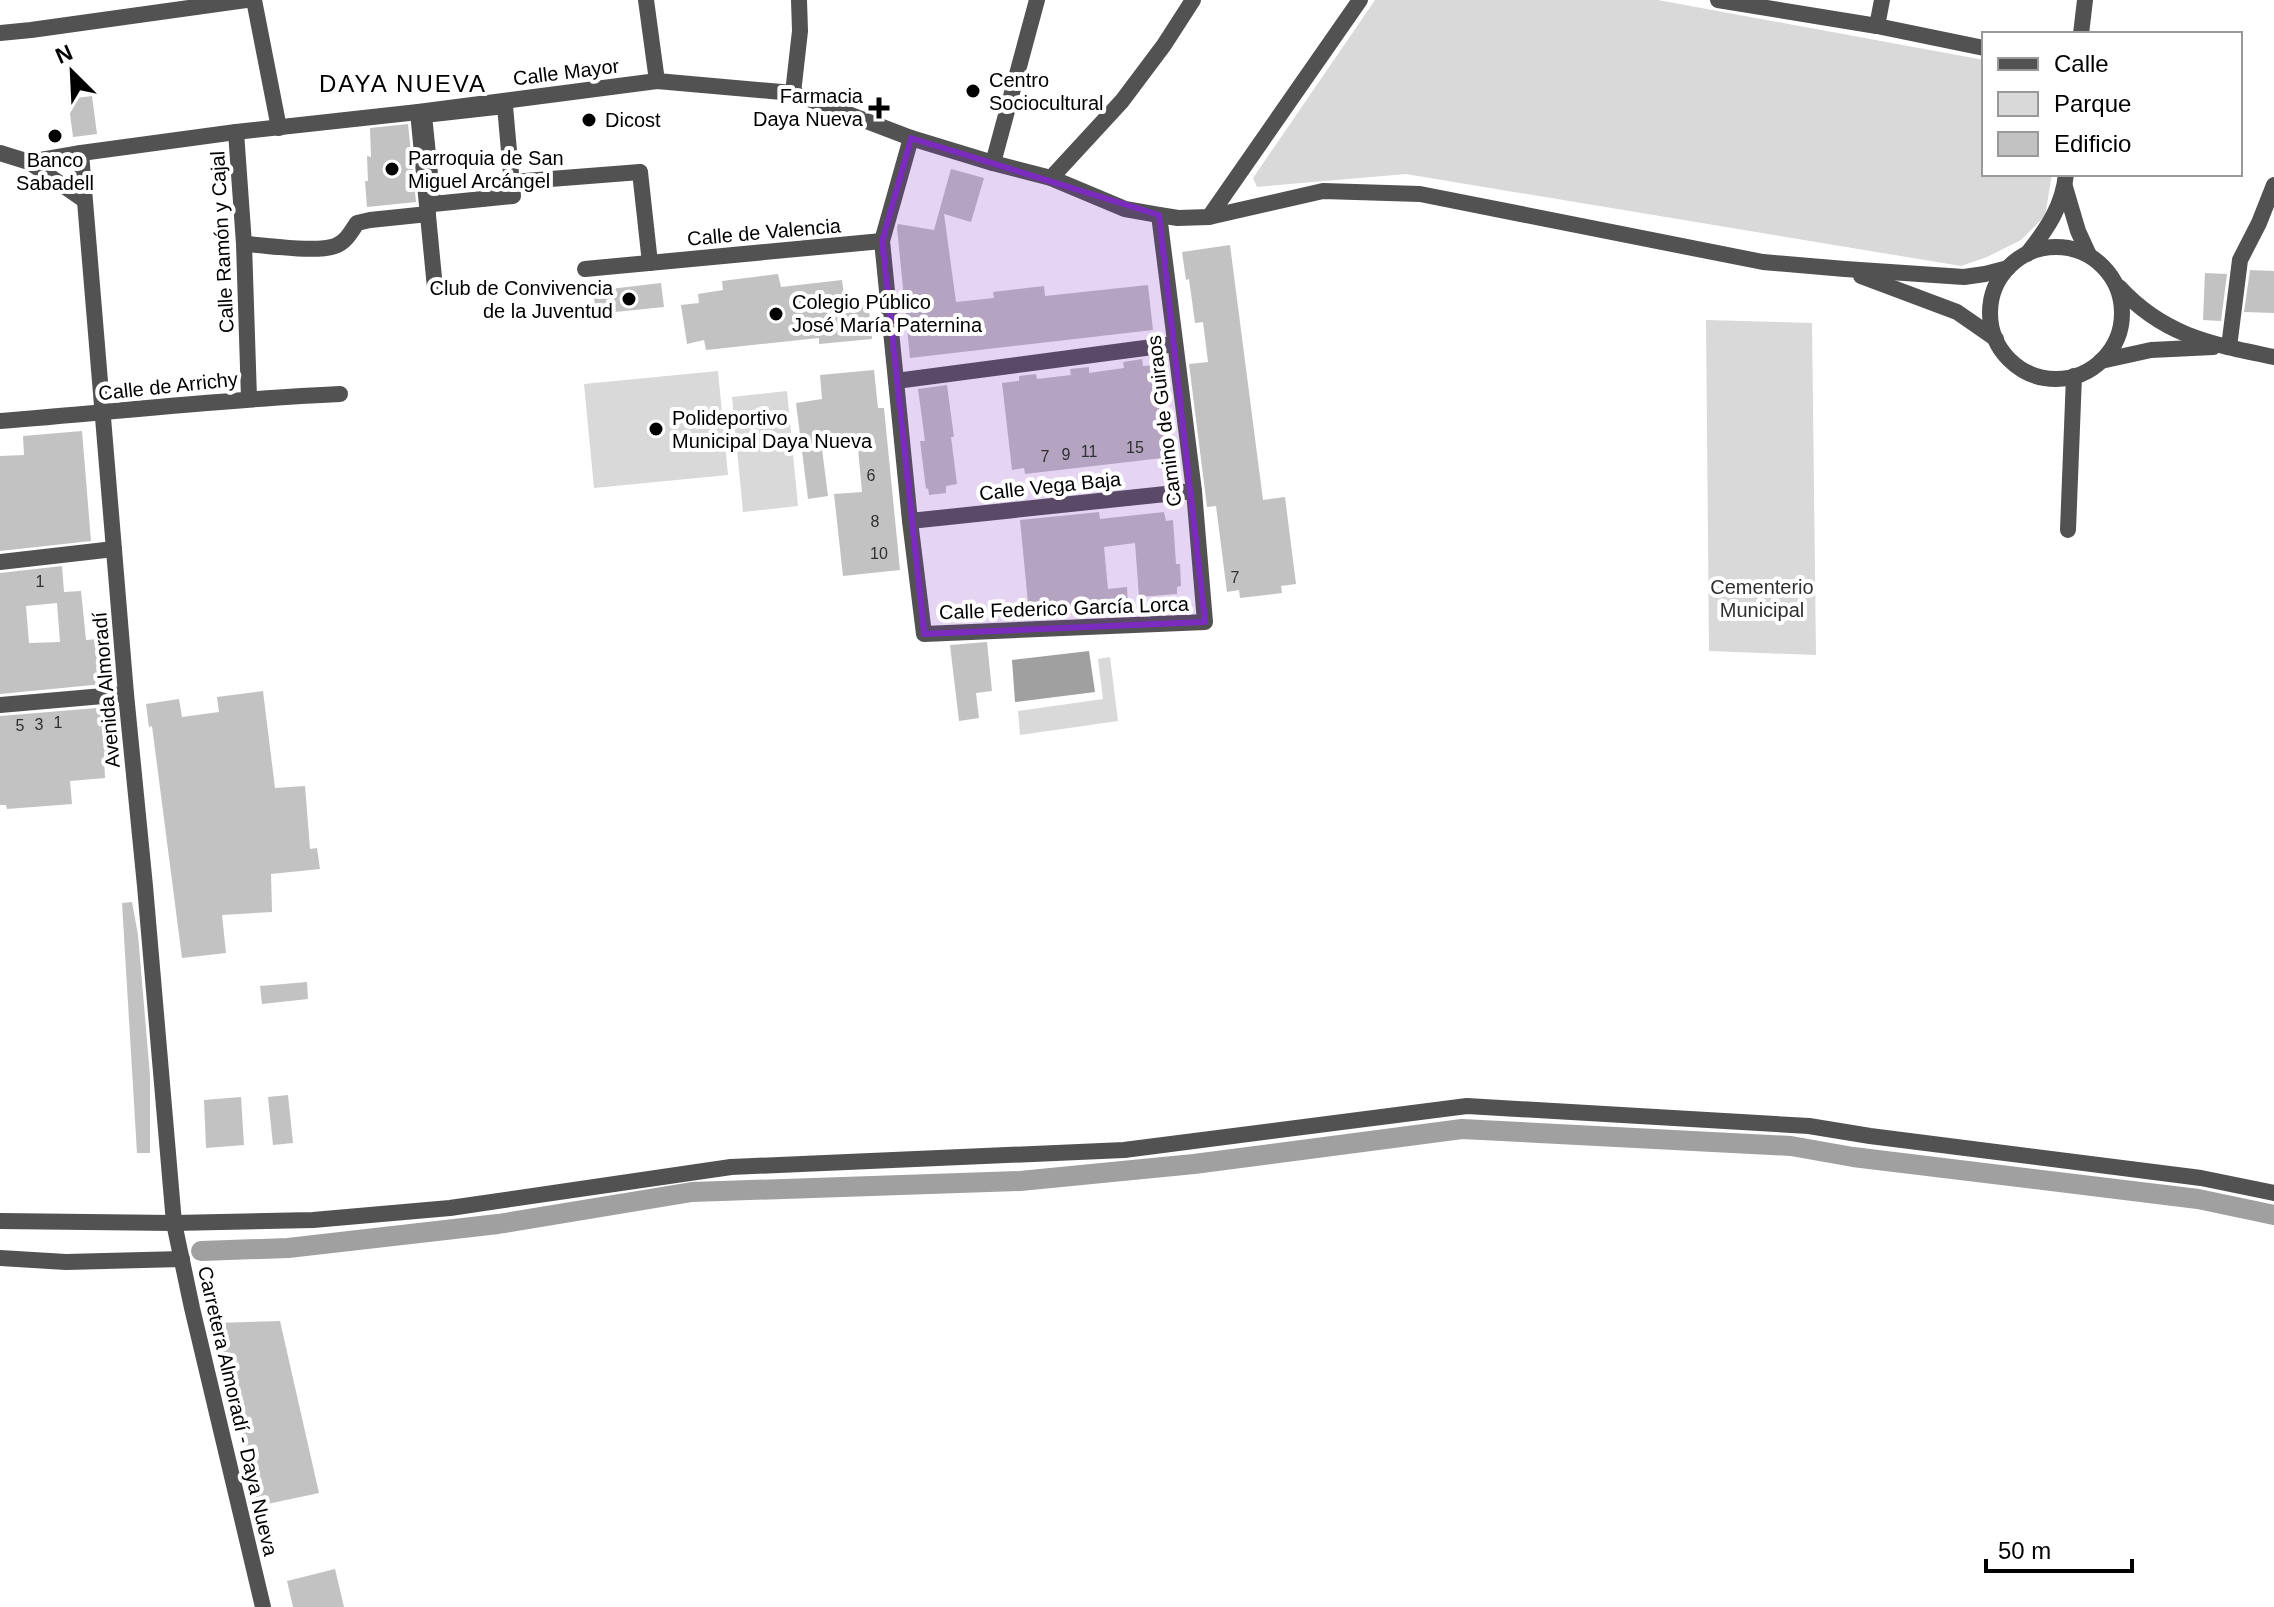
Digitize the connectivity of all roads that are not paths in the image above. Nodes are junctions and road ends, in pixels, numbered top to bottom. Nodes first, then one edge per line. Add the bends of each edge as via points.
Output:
1 (246, 0) edge
2 (254, 0) edge
3 (646, 0) edge
4 (799, 0) edge
5 (1037, 0) edge
6 (1193, 0) edge
7 (1360, 0) edge
8 (1882, 0) edge
9 (2085, 0) edge
10 (1725, 1) edge
11 (1877, 26) junction
12 (2081, 32) edge
13 (0, 33) edge
14 (1982, 48) edge
15 (657, 81) junction
16 (793, 93) junction
17 (418, 112) junction
18 (279, 128) junction
19 (236, 132) junction
20 (911, 138) junction
21 (0, 153) edge
22 (81, 153) junction
23 (29, 162) junction
24 (993, 163) junction
25 (1051, 178) junction
26 (2066, 180) edge
27 (512, 182) junction
28 (2274, 185) edge
29 (84, 200) junction
30 (428, 214) junction
31 (1159, 215) junction
32 (1209, 217) junction
33 (882, 241) junction
34 (244, 244) junction
35 (2027, 254) junction
36 (2089, 255) junction
37 (650, 263) junction
38 (2008, 268) junction
39 (585, 269) dead end
40 (1845, 269) junction
41 (2116, 283) junction
42 (435, 288) dead end
43 (1996, 339) junction
44 (1175, 344) junction
45 (2226, 347) junction
46 (2274, 357) edge
47 (2101, 361) junction
48 (2074, 376) junction
49 (896, 381) junction
50 (340, 394) dead end
51 (249, 398) junction
52 (102, 413) junction
53 (0, 421) edge
54 (1194, 491) junction
55 (910, 521) junction
56 (2068, 530) dead end
57 (114, 549) junction
58 (0, 562) edge
59 (1205, 622) joint
60 (126, 694) junction
61 (0, 705) edge
62 (2274, 1193) edge
63 (0, 1221) edge
64 (174, 1223) junction
65 (0, 1258) edge
66 (182, 1259) junction
67 (263, 1607) edge

1 - 13 street
2 - 18 street
3 - 15 street
4 - 16 street
5 - 24 street
6 - 25 street via 1122,101
7 - 32 street
8 - 11 street
9 - 12 street
10 - 11 street
11 - 14 street
15 - 16 street, Calle Mayor
15 - 17 street, Calle Mayor
16 - 20 street, Calle Mayor
17 - 18 street, Calle Mayor
17 - 30 street
18 - 19 street, Calle Mayor
19 - 22 street, Calle Mayor
19 - 34 street, Calle Ramón y Cajal
20 - 24 street, Calle Mayor
20 - 33 street
21 - 23 street
22 - 23 street, Calle Mayor
22 - 29 street, Avenida Almoradí
23 - 29 street
24 - 25 street, Calle Mayor
25 - 31 street, Calle Mayor via 1125,209
26 - 35 street via 2057,212
26 - 36 street
27 - 27 street via 505,106 424,115 433,204 513,196
27 - 37 street via 640,172
28 - 45 street via 2240,260
29 - 52 street, Avenida Almoradí
30 - 34 street via 357,223 335,246 317,249
30 - 42 street
31 - 32 street, Calle Mayor
31 - 44 street, Camino de Guiraos
32 - 40 street, Calle Mayor via 1323,191 1420,194 1763,262
33 - 37 street, Calle de Valencia
33 - 49 street
34 - 51 street, Calle Ramón y Cajal
35 - 36 street via 2069,248
35 - 38 street
36 - 41 street
37 - 39 street, Calle de Valencia
38 - 40 street, Calle Mayor via 1964,277
38 - 43 street via 1991,302
40 - 43 street via 1957,312
41 - 45 street via 2159,322
41 - 47 street via 2122,325
43 - 48 street via 2017,366 2035,375
44 - 49 street
44 - 54 street, Camino de Guiraos
45 - 46 street
45 - 47 street via 2151,350
47 - 48 street
48 - 56 street
49 - 55 street
50 - 51 street, Calle de Arrichy
51 - 52 street, Calle de Arrichy
52 - 53 street, Calle de Arrichy
52 - 57 street, Avenida Almoradí
54 - 55 street, Calle Vega Baja
54 - 59 street, Camino de Guiraos
55 - 59 street, Calle Federico García Lorca via 924,634
57 - 58 street
57 - 60 street, Avenida Almoradí
60 - 61 street
60 - 64 street, Avenida Almoradí
62 - 64 street via 2201,1178 1809,1126 1467,1106 1124,1150 731,1167 450,1208 313,1220
63 - 64 street
64 - 66 street, Carretera Almoradí - Daya Nueva
65 - 66 street
66 - 67 street, Carretera Almoradí - Daya Nueva

